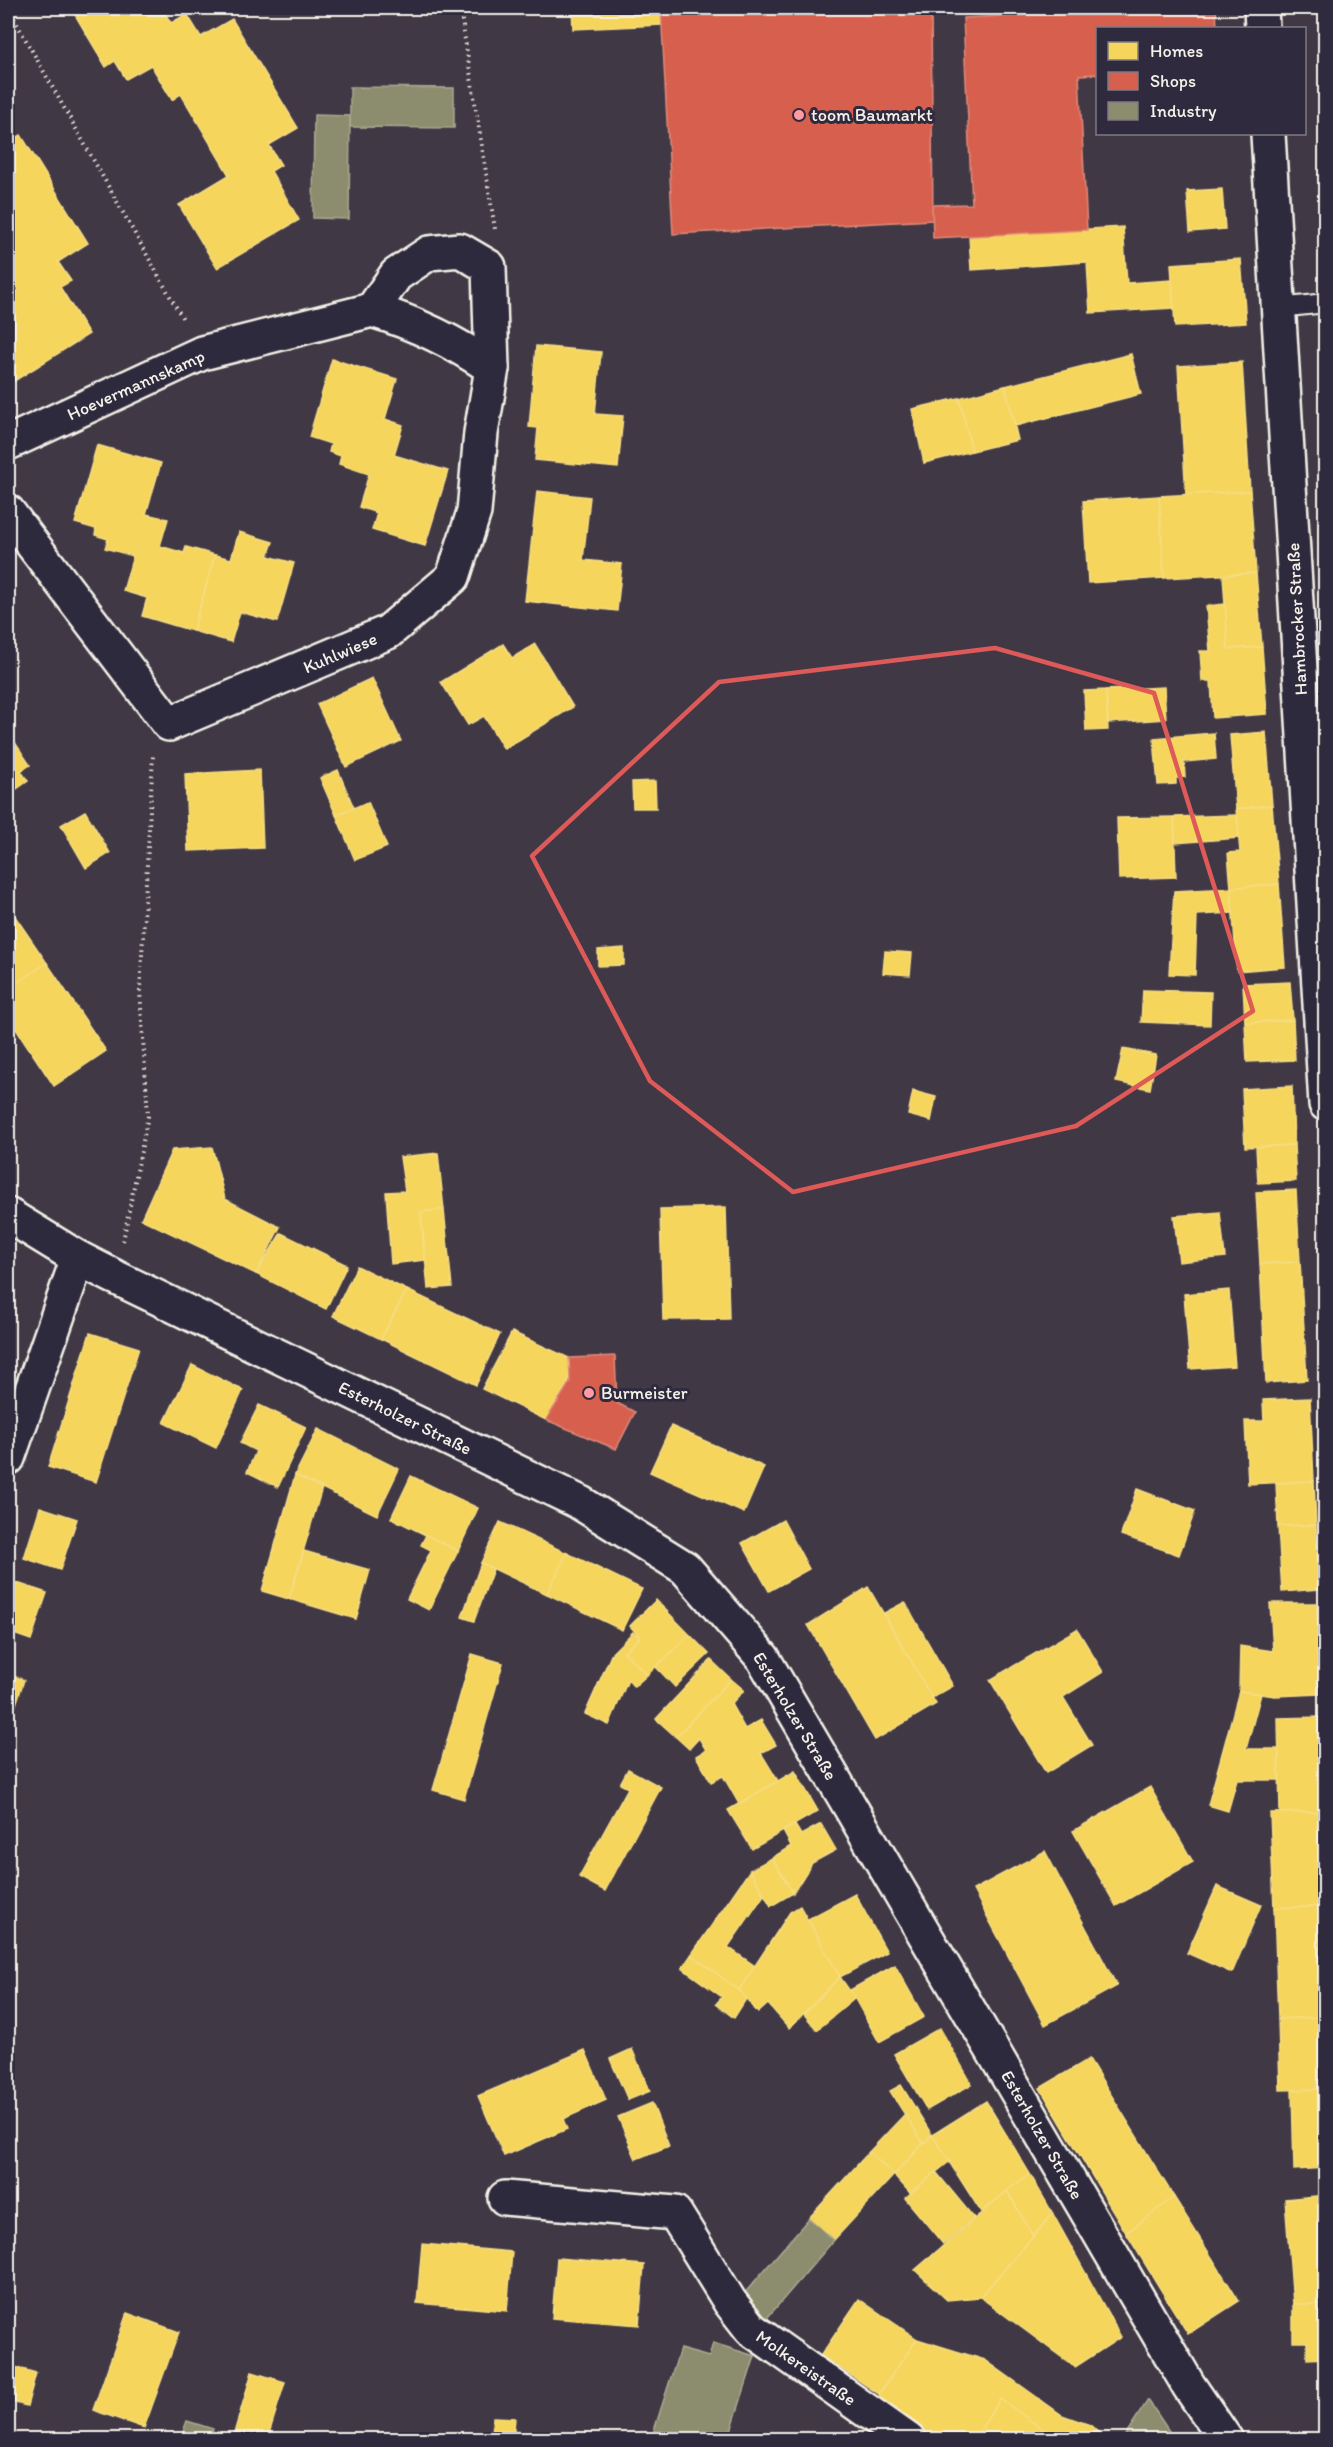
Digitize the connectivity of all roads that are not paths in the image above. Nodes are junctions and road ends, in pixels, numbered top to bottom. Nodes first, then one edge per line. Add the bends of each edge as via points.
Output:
1 (1261, 8) edge
2 (1262, 27) edge
3 (1268, 135) edge
4 (1326, 303) edge
5 (1279, 308) junction
6 (372, 310) junction
7 (492, 368) junction
8 (8, 443) edge
9 (8, 512) edge
10 (1326, 1104) edge
11 (8, 1215) edge
12 (78, 1258) junction
13 (8, 1458) edge
14 (505, 2198) dead end
15 (908, 2439) edge
16 (1226, 2439) edge

1 - 2 street
3 - 5 street, Hambrocker Straße
4 - 5 lane
5 - 10 street, Hambrocker Straße
6 - 7 street via 463,347
6 - 7 street, Kuhlwiese via 396,275 429,253 460,250 489,267
6 - 8 street, Hoevermannskamp via 202,353
7 - 9 street, Kuhlwiese via 474,512 453,577 388,632 169,724
11 - 12 street, Esterholzer Straße
12 - 13 street
12 - 16 street, Esterholzer Straße via 579,1503 685,1568 763,1658 1189,2386
14 - 15 street, Molkereistraße via 675,2213 751,2329

